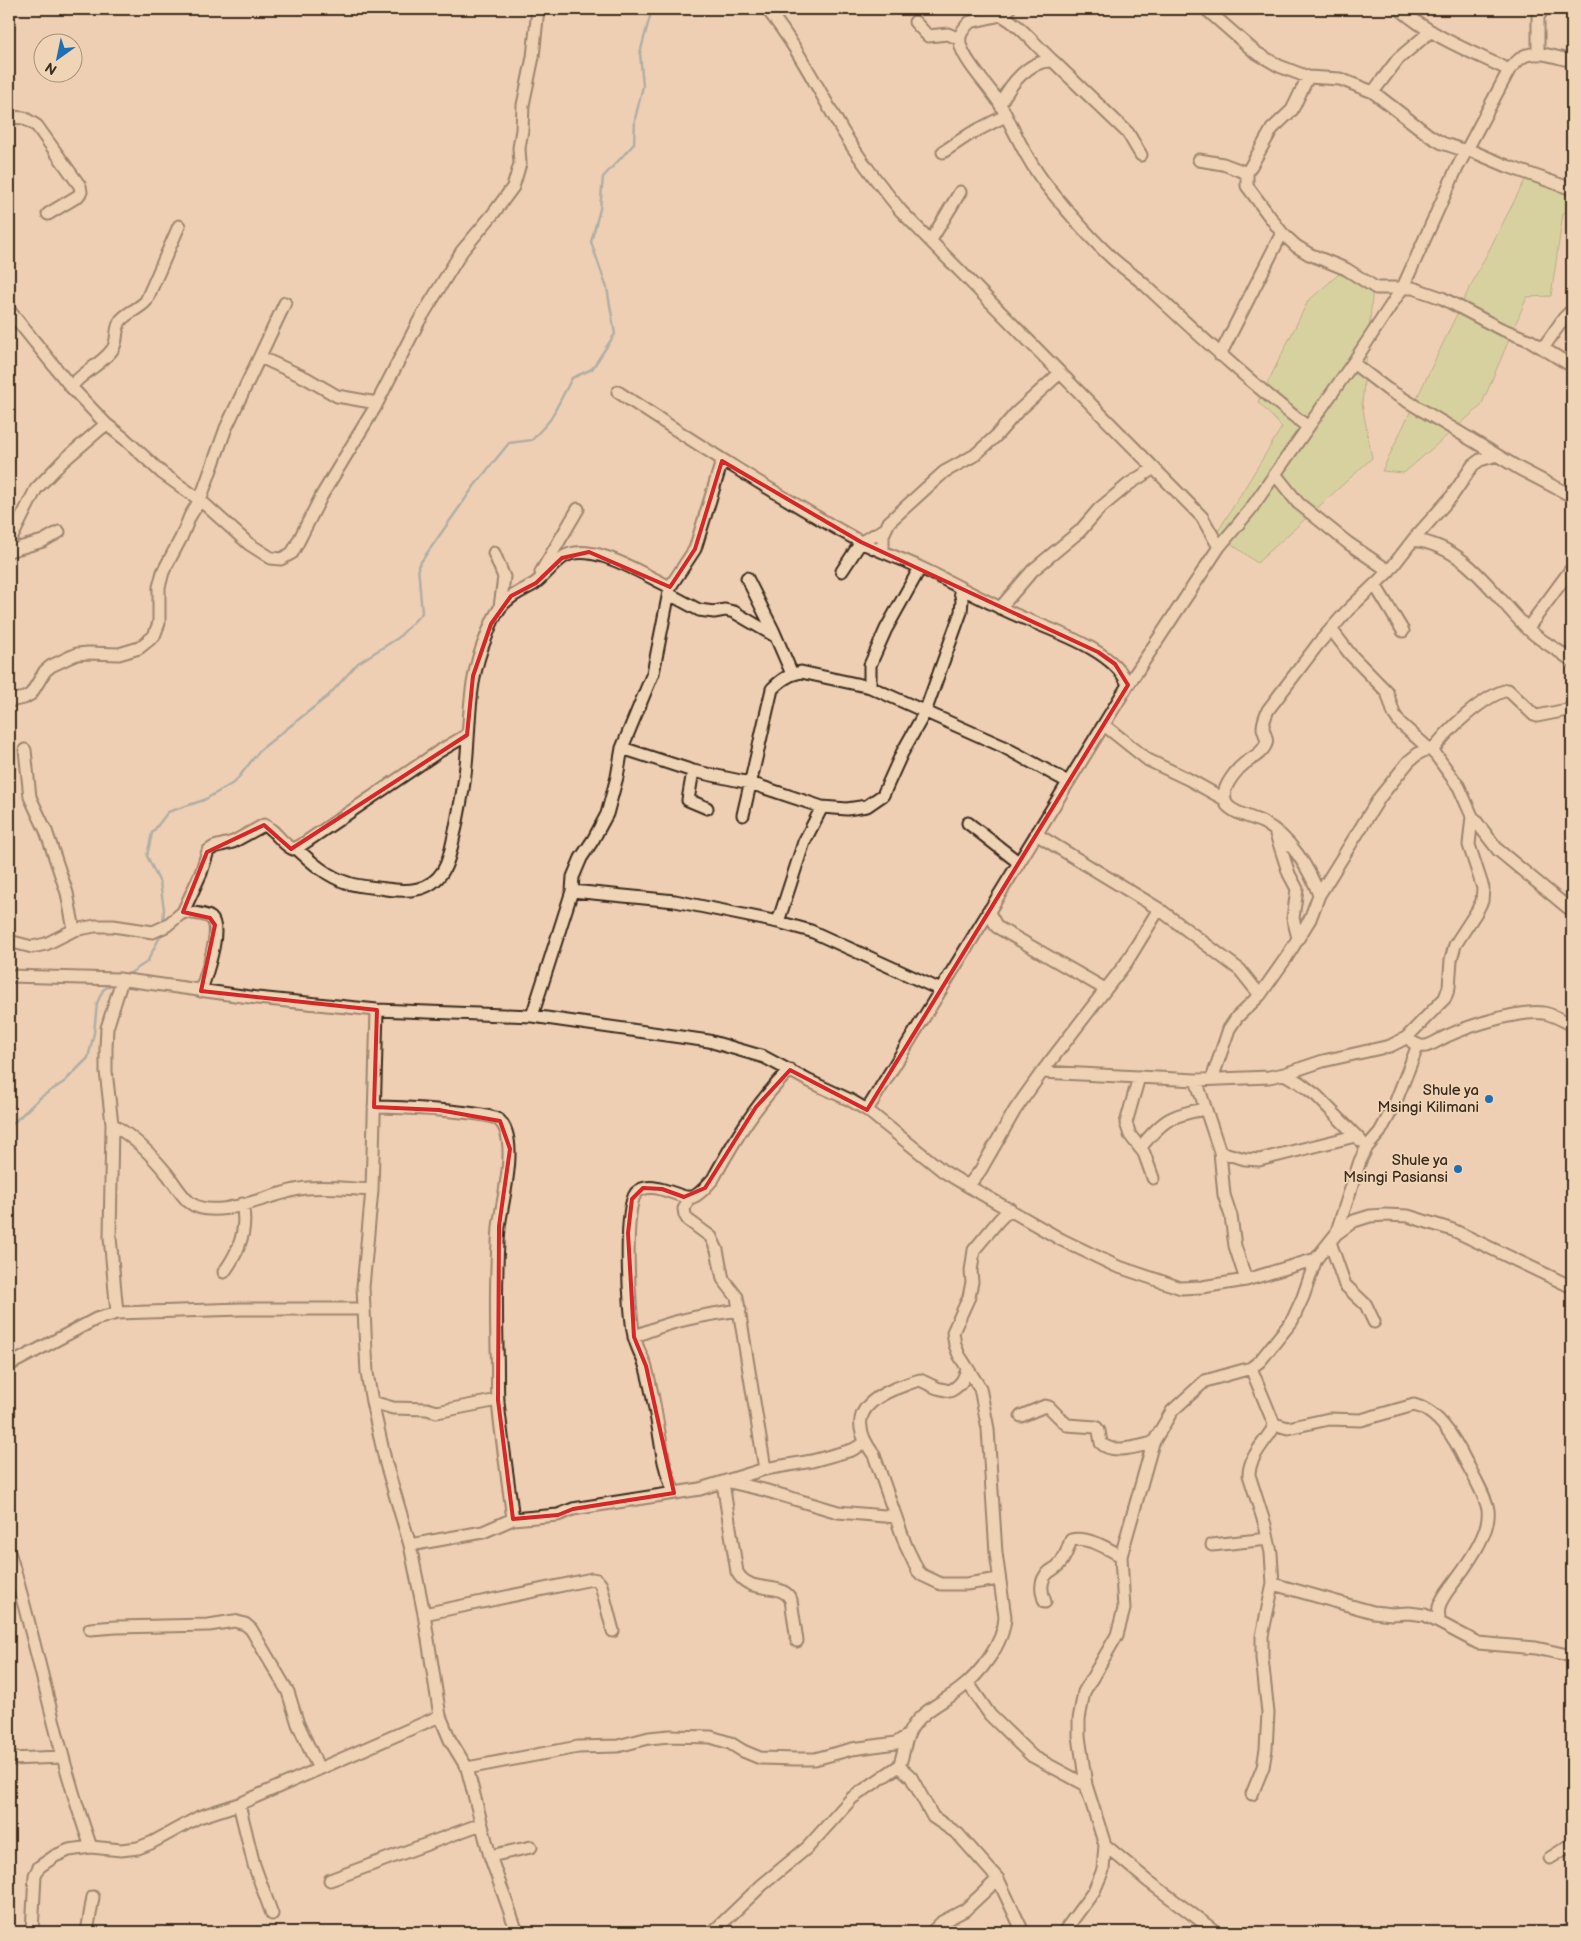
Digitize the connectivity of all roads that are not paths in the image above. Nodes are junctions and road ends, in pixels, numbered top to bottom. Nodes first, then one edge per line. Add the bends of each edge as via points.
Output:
1 (538, 9) edge
2 (767, 9) edge
3 (1206, 9) edge
4 (1400, 9) edge
5 (1543, 9) edge
6 (1005, 12) edge
7 (778, 14) edge
8 (915, 22) dead end
9 (1431, 31) junction
10 (959, 39) junction
11 (1538, 54) junction
12 (1053, 61) junction
13 (1572, 61) edge
14 (1510, 70) junction
15 (1308, 77) junction
16 (1373, 92) junction
17 (1000, 104) junction
18 (1005, 116) junction
19 (9, 117) edge
20 (1466, 150) junction
21 (943, 152) dead end
22 (1140, 155) dead end
23 (1198, 160) dead end
24 (1247, 173) junction
25 (1572, 189) edge
26 (960, 192) dead end
27 (48, 214) dead end
28 (179, 226) dead end
29 (1282, 233) junction
30 (931, 240) junction
31 (1403, 287) junction
32 (285, 303) dead end
33 (9, 310) edge
34 (1572, 310) edge
35 (1543, 348) junction
36 (1220, 355) junction
37 (260, 357) junction
38 (1353, 364) junction
39 (1572, 366) edge
40 (1060, 373) junction
41 (71, 387) junction
42 (618, 392) dead end
43 (377, 403) junction
44 (106, 424) junction
45 (1308, 427) junction
46 (1497, 455) junction
47 (722, 461) junction
48 (1154, 468) junction
49 (1275, 474) junction
50 (1572, 496) edge
51 (200, 500) junction
52 (578, 509) dead end
53 (885, 529) junction
54 (59, 532) dead end
55 (1413, 540) junction
56 (860, 542) junction
57 (9, 543) edge
58 (1219, 547) junction
59 (9, 552) edge
60 (883, 552) junction
61 (494, 553) dead end
62 (920, 568) junction
63 (1572, 568) edge
64 (1389, 571) junction
65 (842, 572) dead end
66 (747, 578) dead end
67 (536, 583) junction
68 (1375, 584) junction
69 (959, 587) junction
70 (669, 591) junction
71 (500, 607) junction
72 (1000, 608) junction
73 (1527, 629) junction
74 (1331, 630) junction
75 (1403, 631) dead end
76 (776, 636) junction
77 (1572, 662) edge
78 (792, 674) junction
79 (1128, 685) junction
80 (870, 687) junction
81 (9, 701) edge
82 (1572, 708) edge
83 (925, 712) junction
84 (1104, 725) junction
85 (467, 735) junction
86 (622, 748) junction
87 (25, 750) dead end
88 (1431, 750) junction
89 (693, 772) junction
90 (1068, 782) junction
91 (750, 783) junction
92 (1224, 799) junction
93 (822, 807) junction
94 (707, 808) dead end
95 (743, 815) dead end
96 (1472, 816) junction
97 (968, 823) dead end
98 (1276, 831) junction
99 (1036, 834) junction
100 (296, 848) junction
101 (1018, 862) junction
102 (572, 891) junction
103 (1319, 895) junction
104 (1159, 909) junction
105 (988, 911) junction
106 (1572, 911) edge
107 (184, 912) junction
108 (778, 922) junction
109 (74, 930) junction
110 (1298, 938) junction
111 (9, 941) edge
112 (9, 976) edge
113 (124, 980) junction
114 (1105, 989) junction
115 (941, 990) junction
116 (201, 991) junction
117 (1260, 995) junction
118 (377, 1010) junction
119 (532, 1016) junction
120 (1572, 1025) edge
121 (1406, 1038) junction
122 (1418, 1045) junction
123 (790, 1070) junction
124 (1042, 1072) junction
125 (1284, 1074) junction
126 (1139, 1076) junction
127 (1212, 1079) junction
128 (1196, 1080) junction
129 (374, 1107) junction
130 (1205, 1109) junction
131 (867, 1110) junction
132 (112, 1124) junction
133 (1356, 1136) junction
134 (1367, 1147) junction
135 (1140, 1148) junction
136 (1220, 1152) junction
137 (1153, 1178) dead end
138 (968, 1186) junction
139 (372, 1190) junction
140 (690, 1197) junction
141 (242, 1204) junction
142 (1010, 1209) junction
143 (1332, 1238) junction
144 (1316, 1259) junction
145 (224, 1272) dead end
146 (1246, 1280) junction
147 (1572, 1288) edge
148 (364, 1309) junction
149 (740, 1310) junction
150 (117, 1313) junction
151 (1374, 1322) dead end
152 (634, 1337) junction
153 (9, 1366) edge
154 (1252, 1368) junction
155 (967, 1369) junction
156 (498, 1400) junction
157 (372, 1402) junction
158 (1021, 1416) dead end
159 (1274, 1424) junction
160 (865, 1443) junction
161 (1154, 1444) junction
162 (766, 1469) junction
163 (726, 1482) junction
164 (674, 1494) junction
165 (896, 1517) junction
166 (514, 1519) junction
167 (1268, 1539) junction
168 (410, 1545) junction
169 (1212, 1545) dead end
170 (9, 1552) edge
171 (1121, 1556) junction
172 (999, 1578) junction
173 (1273, 1584) junction
174 (1045, 1602) dead end
175 (424, 1614) junction
176 (1439, 1622) junction
177 (90, 1629) dead end
178 (613, 1631) dead end
179 (797, 1642) dead end
180 (1572, 1656) edge
181 (968, 1683) junction
182 (440, 1716) junction
183 (906, 1736) junction
184 (63, 1757) junction
185 (9, 1759) edge
186 (899, 1766) junction
187 (467, 1768) junction
188 (319, 1769) junction
189 (1086, 1785) junction
190 (1252, 1794) dead end
191 (239, 1804) junction
192 (480, 1824) junction
193 (1572, 1844) edge
194 (1104, 1845) junction
195 (90, 1847) junction
196 (530, 1847) dead end
197 (490, 1856) junction
198 (1550, 1858) dead end
199 (998, 1879) junction
200 (330, 1880) dead end
201 (92, 1897) dead end
202 (272, 1914) dead end
203 (1572, 1928) edge
204 (32, 1932) edge
205 (88, 1932) edge
206 (517, 1932) edge
207 (714, 1932) edge
208 (932, 1932) edge
209 (1023, 1932) edge
210 (1065, 1932) edge
211 (1216, 1932) edge
212 (1566, 1932) edge

1 - 43 street via 523,105 518,176 504,200 462,251 419,321
2 - 7 street
3 - 15 street via 1255,52
4 - 9 street
5 - 11 street via 1538,17
6 - 10 street via 970,22
6 - 12 street
7 - 30 street via 859,158 901,211
8 - 10 street via 928,36 948,34
9 - 14 street
9 - 16 street via 1398,59
10 - 17 street via 966,57
11 - 13 street
11 - 14 street via 1521,58
12 - 17 street via 1044,60 1023,72
12 - 22 street via 1128,133
14 - 20 street
15 - 16 street via 1340,79
15 - 24 street via 1292,110 1272,129
16 - 20 street via 1430,136
17 - 18 street
18 - 21 street
18 - 36 street via 1034,168 1085,230
19 - 27 street via 24,118 37,126 80,186 82,192 78,196
20 - 25 street
20 - 31 street
23 - 24 street via 1223,164
24 - 29 street via 1247,186
26 - 30 street
28 - 41 street via 146,301 121,321 112,351 77,378
29 - 31 street via 1309,254 1346,269 1376,288
29 - 36 street
30 - 40 street
31 - 35 street via 1442,298
31 - 38 street
32 - 37 street
33 - 41 street
34 - 35 street
35 - 39 street
36 - 45 street
37 - 43 street via 337,396
37 - 51 street via 226,428
38 - 45 street
38 - 46 street via 1387,389
40 - 48 street
40 - 53 street via 975,455 944,472
41 - 44 street
42 - 47 street
43 - 51 street via 292,553 281,559 271,558 249,544
44 - 51 street via 162,473
44 - 57 street via 36,489
45 - 49 street
46 - 50 street
46 - 55 street via 1473,465 1452,496
47 - 56 street
47 - 70 street via 695,549
48 - 58 street via 1202,516
48 - 72 street via 1099,509 1080,531 1033,570
49 - 58 street
49 - 64 street via 1298,503
51 - 81 street via 163,572 159,586 158,629 150,640 139,648 119,654 88,653 70,657 51,666 31,694
52 - 67 street
53 - 56 street
53 - 60 street
54 - 59 street via 43,542
55 - 64 street
55 - 73 street via 1445,549 1467,565
56 - 60 street
56 - 65 street
58 - 79 street
60 - 62 street
61 - 71 street via 504,577
62 - 69 street
62 - 80 street via 886,628 870,665
63 - 73 street
64 - 68 street
66 - 76 street
67 - 70 street via 562,558 589,552 613,560
67 - 71 street
68 - 74 street
68 - 75 street
69 - 72 street
69 - 83 street via 961,612
70 - 76 street via 699,610 734,612
70 - 86 street via 653,673
71 - 85 street via 479,653 473,676
72 - 79 street via 1098,652 1115,664
73 - 77 street
74 - 88 street via 1387,692 1400,723
74 - 92 street via 1268,710 1263,729 1267,740 1265,746 1234,775 1225,789
76 - 78 street
78 - 80 street via 801,672
78 - 91 street via 772,689
79 - 84 street
80 - 83 street
82 - 88 street via 1537,716 1508,690 1501,692 1466,714
83 - 90 street via 1002,746
83 - 93 street via 883,795 867,806 857,808
84 - 90 street
84 - 92 street via 1148,760
85 - 100 street
85 - 100 street via 465,775 449,858 435,880 409,891 348,883 311,863
86 - 89 street
86 - 102 street via 607,814 581,858 573,877
87 - 109 street via 30,797 46,831 67,892
88 - 96 street via 1459,787
88 - 103 street via 1419,753 1409,762 1380,797
89 - 91 street
89 - 94 street via 688,800
90 - 99 street
91 - 93 street
91 - 95 street
92 - 98 street via 1235,811
93 - 108 street via 804,842
96 - 106 street via 1498,850
96 - 121 street via 1468,845 1483,888 1482,901 1455,945 1445,998
97 - 101 street
98 - 103 street via 1310,873
98 - 110 street via 1297,889 1293,918
99 - 101 street
99 - 104 street
100 - 107 street via 289,847 264,825 233,842 211,849 204,858
101 - 105 street
102 - 108 street via 675,901
102 - 119 street
103 - 110 street
104 - 114 street via 1126,963
104 - 117 street via 1240,970
105 - 114 street via 994,925 1002,931
105 - 115 street
107 - 109 street via 153,932 105,925
107 - 116 street via 210,918 215,925 213,947
108 - 115 street via 811,931
109 - 111 street via 32,948
110 - 117 street
112 - 113 street
113 - 116 street
113 - 132 street via 107,1028 106,1071
114 - 124 street
115 - 131 street
116 - 118 street
117 - 127 street via 1229,1029
118 - 119 street
118 - 129 street
119 - 123 street via 709,1041 764,1057
120 - 122 street via 1559,1018 1531,1013 1486,1022 1434,1043
121 - 122 street
121 - 125 street via 1390,1046 1323,1061
122 - 134 street via 1394,1106 1380,1132
123 - 131 street
123 - 140 street via 756,1107 713,1179
124 - 126 street
124 - 138 street
125 - 127 street
125 - 133 street via 1331,1108
126 - 128 street
126 - 135 street via 1126,1123
127 - 128 street
128 - 130 street
129 - 139 street
129 - 156 street via 489,1116 500,1121 508,1138 510,1149 497,1280
130 - 135 street via 1166,1121
130 - 136 street
131 - 138 street via 927,1159
132 - 141 street via 144,1146 189,1202 214,1209
132 - 150 street via 109,1220
133 - 134 street
133 - 136 street via 1260,1160
134 - 143 street
135 - 137 street
136 - 146 street via 1224,1195
138 - 142 street
139 - 141 street via 307,1188
139 - 148 street
140 - 149 street via 684,1209 685,1216 711,1237 723,1279 737,1297
140 - 152 street via 684,1198 662,1189 643,1188 632,1199 628,1233
141 - 145 street via 245,1215 240,1243
142 - 146 street via 1062,1240 1116,1266 1181,1288
142 - 155 street via 979,1242 972,1258 969,1298 954,1332 955,1345
143 - 144 street
143 - 147 street via 1354,1221 1370,1216 1408,1216 1453,1230
143 - 151 street via 1345,1285 1366,1305
144 - 146 street
144 - 154 street via 1292,1321
148 - 150 street
148 - 157 street
149 - 152 street via 677,1321
149 - 162 street
150 - 153 street via 96,1320
152 - 164 street via 646,1366 663,1458
154 - 159 street
154 - 161 street via 1205,1381 1172,1411
155 - 160 street via 965,1378 950,1391 920,1380 877,1397 860,1418
155 - 172 street via 980,1388 988,1429
156 - 157 street via 437,1412 394,1408
156 - 166 street
157 - 168 street
158 - 161 street via 1049,1406 1067,1425 1096,1427 1105,1447 1120,1449
159 - 167 street via 1249,1468
159 - 176 street via 1288,1428 1329,1419 1361,1420 1414,1405 1443,1425 1459,1449 1488,1510 1488,1523 1467,1564 1445,1595
160 - 162 street via 812,1461
160 - 165 street via 874,1455
161 - 171 street
162 - 163 street
163 - 164 street
163 - 165 street via 838,1512
163 - 179 street via 738,1572 746,1583 788,1594
164 - 166 street via 573,1509 558,1515
165 - 172 street via 918,1571 927,1579 941,1584 966,1584
166 - 168 street via 483,1532
167 - 169 street
167 - 173 street
168 - 175 street
170 - 184 street
171 - 174 street via 1090,1542 1071,1540 1063,1561 1046,1574 1042,1582
171 - 189 street via 1124,1609 1108,1653 1084,1692 1080,1708 1078,1736
172 - 181 street via 1005,1628 993,1652
173 - 176 street via 1373,1612 1425,1615
173 - 190 street via 1262,1636 1268,1713 1266,1749
175 - 178 street via 592,1579 601,1585
175 - 182 street
176 - 180 street via 1478,1643 1536,1648
177 - 188 street via 209,1625 234,1621 245,1624 288,1692 298,1724
181 - 183 street via 925,1714
181 - 189 street via 990,1715 1032,1756
182 - 187 street
182 - 188 street
183 - 186 street
183 - 187 street via 896,1743 852,1749 815,1759 760,1758 730,1742 711,1737 669,1736 618,1746 578,1747
184 - 185 street
184 - 195 street
186 - 199 street via 911,1777 933,1817 958,1834
186 - 207 street via 852,1798 808,1847
187 - 192 street
188 - 191 street
189 - 194 street
191 - 195 street via 199,1817 138,1848
191 - 202 street via 254,1865
192 - 197 street
192 - 200 street
193 - 198 street
194 - 210 street via 1103,1870 1097,1884
194 - 211 street
195 - 204 street via 69,1850 39,1867 35,1875
196 - 197 street
197 - 206 street
199 - 208 street via 965,1910 942,1922
199 - 209 street
201 - 205 street
203 - 212 street

